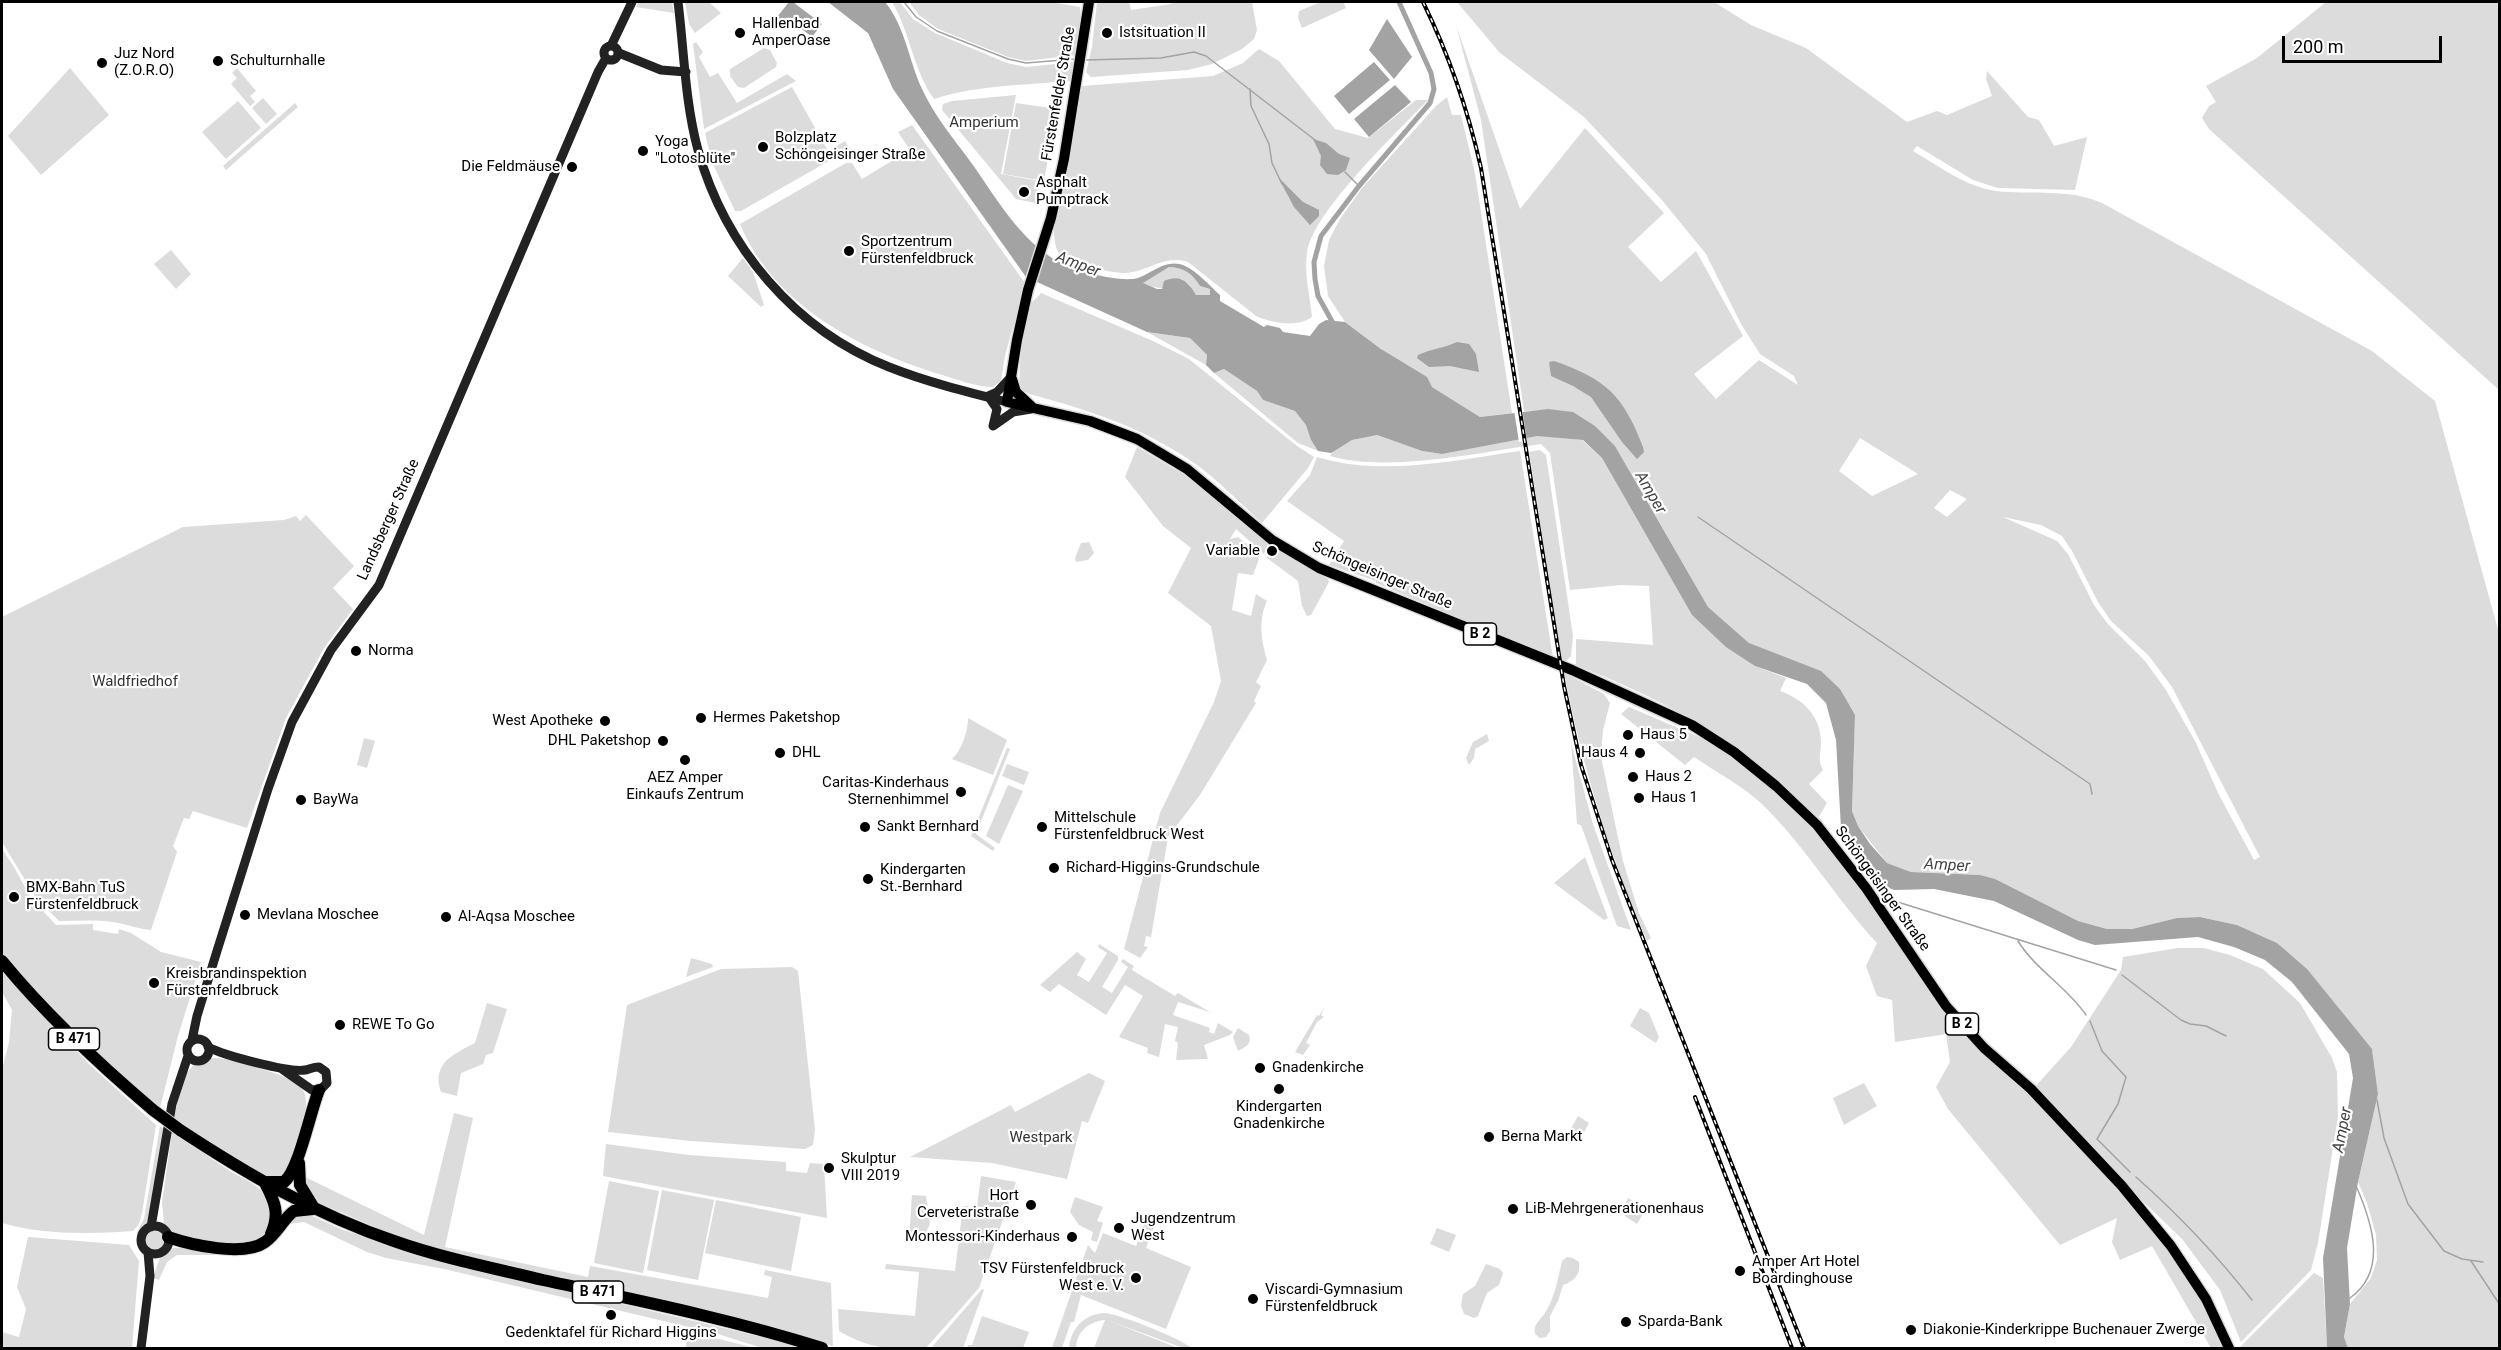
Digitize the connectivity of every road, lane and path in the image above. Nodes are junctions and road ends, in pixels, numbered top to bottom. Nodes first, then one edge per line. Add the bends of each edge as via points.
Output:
1 (632, 2) edge
2 (678, 2) edge
3 (1089, 2) edge
4 (611, 46) junction
5 (619, 53) junction
6 (606, 58) junction
7 (686, 72) junction
8 (1011, 377) junction
9 (988, 396) junction
10 (1007, 402) junction
11 (1036, 408) junction
12 (2, 961) edge
13 (202, 1046) junction
14 (192, 1058) junction
15 (282, 1069) junction
16 (307, 1070) junction
17 (311, 1087) junction
18 (300, 1154) junction
19 (264, 1182) junction
20 (156, 1203) junction
21 (314, 1209) junction
22 (151, 1227) junction
23 (267, 1241) junction
24 (161, 1244) junction
25 (141, 1348) edge
26 (822, 1348) edge
27 (2229, 1348) edge

1 - 4 street
2 - 7 street, Schöngeisinger Straße
3 - 8 main road, Fürstenfelder Straße via 1064,159 1030,284
4 - 5 street
4 - 6 street via 604,51
5 - 6 street via 614,60
5 - 7 street via 661,70
6 - 13 street, Landsberger Straße via 514,264 379,585 331,650 292,722 197,1016 195,1027
7 - 9 street, Schöngeisinger Straße via 694,132 708,180 741,246 773,287 814,324 865,356 905,373
8 - 9 street
8 - 10 main road, Fürstenfelder Straße
8 - 11 main road via 1016,392
9 - 10 street, Schöngeisinger Straße
9 - 11 street via 996,406 993,426 1019,410
10 - 11 main road, Schöngeisinger Straße / B 2
11 - 27 main road, Schöngeisinger Straße / B 2 via 1096,423 1157,450 1198,478 1272,540 1319,568 1572,670 1692,725 1734,752 1817,825 1866,888 1946,1006 2122,1186 2171,1246 2206,1299
12 - 19 highway, B 471, bridge via 110,1074 180,1130
13 - 14 street
13 - 14 street, Landsberger Straße via 188,1046
13 - 15 street
14 - 20 street, Landsberger Straße via 172,1104
15 - 16 street
15 - 17 street
16 - 17 street via 304,1076
16 - 17 street via 315,1066 326,1072 327,1083
17 - 18 highway via 311,1107
18 - 19 highway via 287,1181
18 - 21 highway via 300,1185
19 - 21 highway, B 471
19 - 23 highway via 276,1210
20 - 22 street, Landsberger Straße
20 - 24 street
21 - 23 highway via 294,1211
21 - 26 highway, B 471 via 418,1249 729,1322
22 - 24 street
22 - 24 street, Landsberger Straße via 145,1231 142,1245
23 - 24 highway via 245,1249
24 - 25 street via 150,1276

